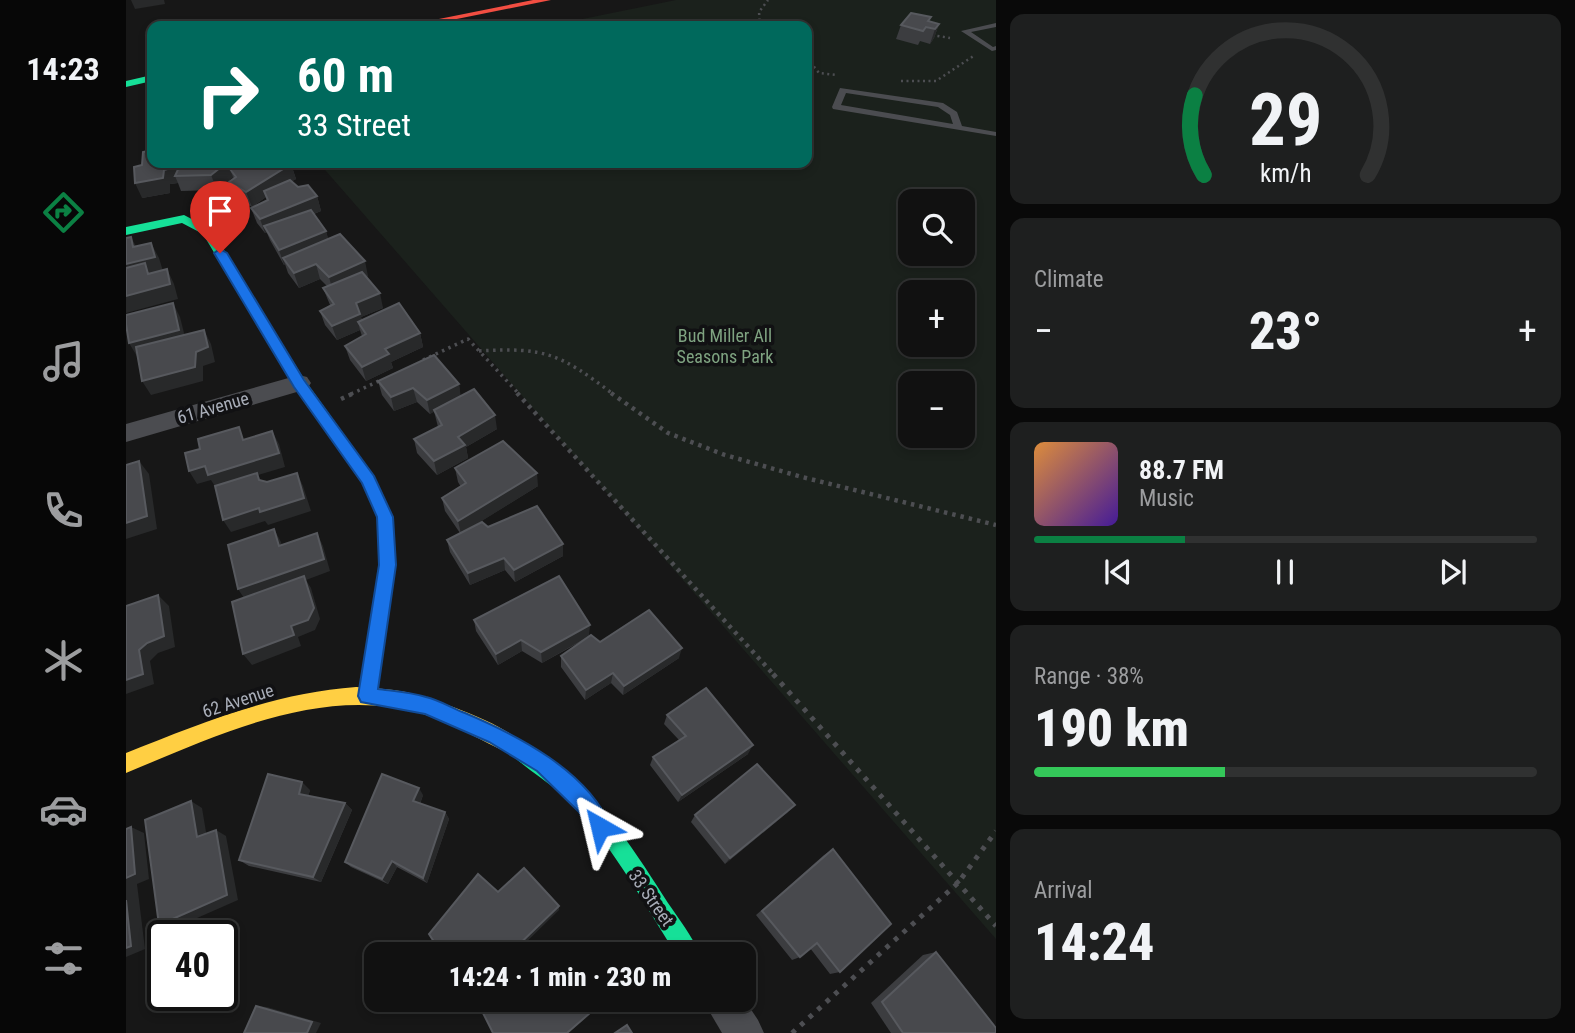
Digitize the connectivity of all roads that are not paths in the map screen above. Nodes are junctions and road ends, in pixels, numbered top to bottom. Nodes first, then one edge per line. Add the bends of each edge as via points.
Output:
1 (547, 0) edge
2 (436, 21) edge
3 (996, 24) edge
4 (996, 48) edge
5 (958, 127) junction
6 (996, 134) edge
7 (126, 231) edge
8 (299, 383) junction
9 (126, 433) edge
10 (368, 696) junction
11 (126, 763) edge
12 (681, 942) edge
13 (730, 1012) edge
14 (745, 1033) edge

1 - 2 street
3 - 4 lane via 965,31
5 - 5 lane via 917,120 836,107 843,90 940,105 954,114
5 - 6 lane
7 - 8 street via 184,219 207,232
8 - 9 street, 61 Avenue
8 - 10 street via 369,480 385,517 387,565
10 - 11 street, 62 Avenue via 300,702
10 - 12 street, 33 Street via 425,705 544,764 586,805
13 - 14 street

